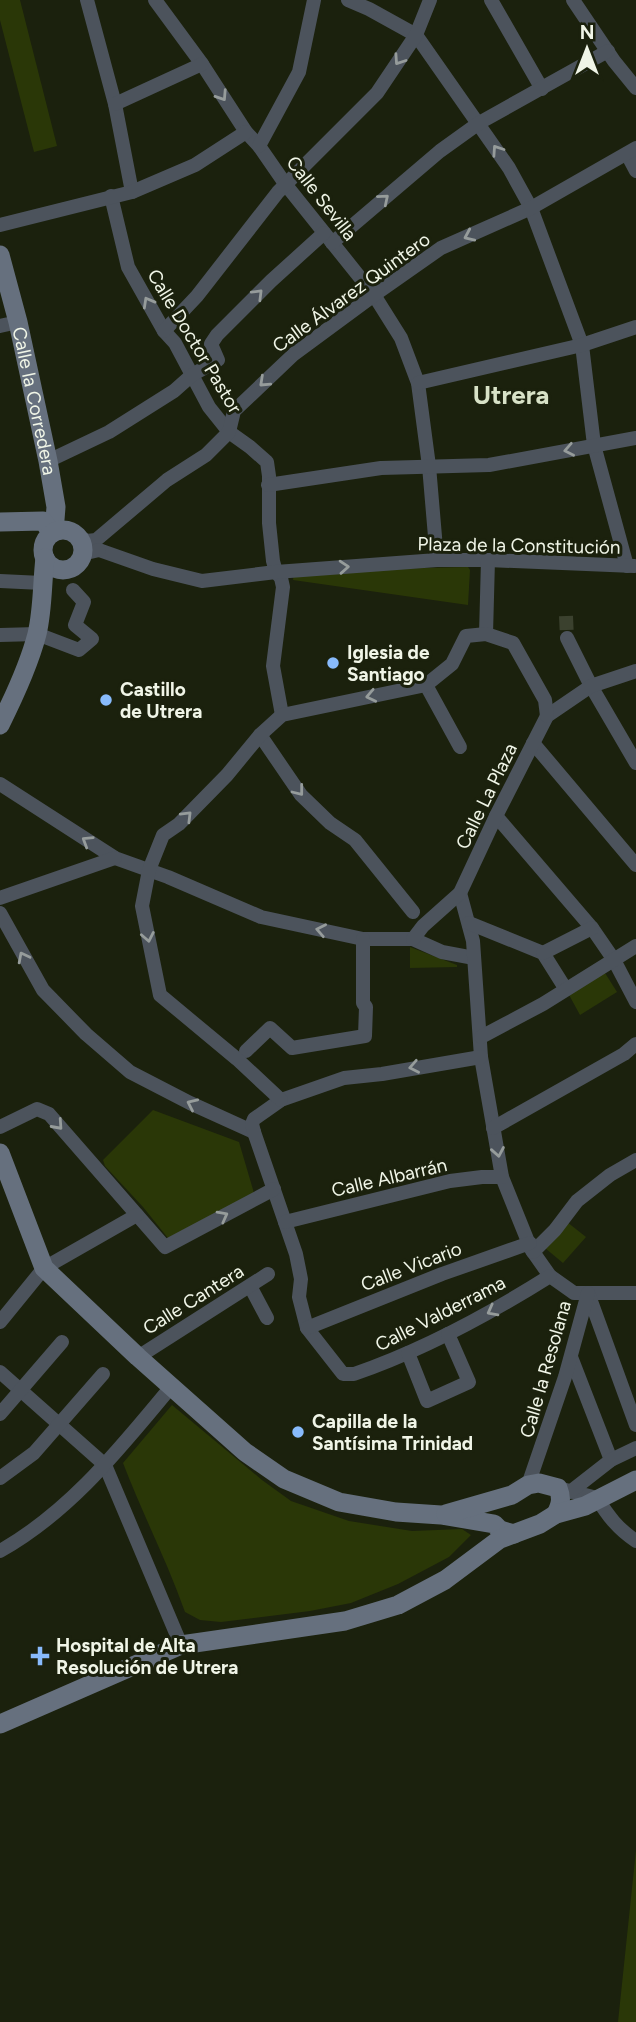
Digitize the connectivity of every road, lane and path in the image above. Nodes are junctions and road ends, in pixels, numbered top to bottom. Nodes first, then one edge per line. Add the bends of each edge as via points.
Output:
1 (87, 0) edge
2 (155, 0) edge
3 (314, 0) edge
4 (348, 0) edge
5 (430, 0) edge
6 (491, 0) edge
7 (573, 0) edge
8 (416, 34) junction
9 (608, 51) junction
10 (202, 64) junction
11 (636, 88) edge
12 (541, 89) junction
13 (115, 104) junction
14 (479, 123) junction
15 (246, 132) junction
16 (259, 146) junction
17 (632, 151) edge
18 (636, 171) edge
19 (282, 189) junction
20 (132, 192) junction
21 (111, 196) junction
22 (531, 208) junction
23 (0, 225) edge
24 (328, 238) junction
25 (0, 255) edge
26 (374, 295) junction
27 (9, 324) edge
28 (636, 327) edge
29 (164, 331) junction
30 (582, 345) junction
31 (192, 375) junction
32 (418, 383) junction
33 (229, 432) junction
34 (636, 438) edge
35 (594, 445) junction
36 (48, 461) junction
37 (429, 466) junction
38 (268, 485) junction
39 (0, 522) edge
40 (76, 540) junction
41 (437, 560) junction
42 (488, 560) junction
43 (52, 563) junction
44 (632, 566) edge
45 (276, 572) junction
46 (0, 581) edge
47 (42, 583) junction
48 (73, 590) dead end
49 (37, 634) junction
50 (486, 634) junction
51 (0, 635) edge
52 (567, 638) tunnel mouth
53 (636, 671) edge
54 (426, 685) junction
55 (592, 686) junction
56 (282, 715) junction
57 (547, 716) junction
58 (0, 725) edge
59 (260, 735) junction
60 (629, 736) edge
61 (533, 743) junction
62 (460, 747) dead end
63 (636, 764) edge
64 (0, 783) edge
65 (496, 816) junction
66 (115, 858) junction
67 (636, 865) edge
68 (149, 870) junction
69 (460, 893) junction
70 (0, 898) edge
71 (0, 913) edge
72 (419, 920) junction
73 (469, 923) junction
74 (592, 928) junction
75 (363, 939) junction
76 (413, 939) junction
77 (636, 946) edge
78 (543, 953) junction
79 (474, 958) junction
80 (614, 960) junction
81 (565, 988) junction
82 (636, 1002) edge
83 (481, 1037) junction
84 (636, 1044) edge
85 (241, 1056) junction
86 (481, 1057) junction
87 (281, 1100) junction
88 (0, 1126) edge
89 (493, 1128) junction
90 (254, 1132) junction
91 (0, 1153) edge
92 (636, 1160) edge
93 (502, 1177) junction
94 (274, 1189) junction
95 (137, 1215) junction
96 (285, 1222) junction
97 (531, 1247) junction
98 (44, 1268) junction
99 (268, 1274) dead end
100 (550, 1276) junction
101 (250, 1286) junction
102 (588, 1293) junction
103 (636, 1293) edge
104 (267, 1318) dead end
105 (0, 1322) edge
106 (307, 1328) junction
107 (448, 1334) junction
108 (62, 1342) dead end
109 (408, 1353) junction
110 (138, 1357) junction
111 (571, 1357) junction
112 (0, 1372) edge
113 (103, 1374) dead end
114 (171, 1387) junction
115 (21, 1390) junction
116 (0, 1414) edge
117 (636, 1424) edge
118 (60, 1425) junction
119 (636, 1448) edge
120 (611, 1460) junction
121 (105, 1465) junction
122 (0, 1478) edge
123 (636, 1480) edge
124 (543, 1489) junction
125 (597, 1498) junction
126 (556, 1514) junction
127 (442, 1515) junction
128 (493, 1529) junction
129 (636, 1541) edge
130 (0, 1551) edge
131 (471, 1560) junction
132 (181, 1645) junction
133 (0, 1724) edge

1 - 13 street
2 - 10 street, Calle Sevilla
3 - 16 street via 299,72
4 - 8 street
5 - 8 street
6 - 12 street
7 - 9 street
8 - 14 street
8 -> 19 street via 377,93
9 - 11 street
9 - 12 street
10 - 13 street
10 -> 15 street, Calle Sevilla
12 - 14 street
13 - 20 street
22 -> 14 street
24 -> 14 street
15 - 16 street, Calle Sevilla
15 - 20 street via 195,165
16 - 19 street, Calle Sevilla
17 - 18 street
17 - 22 street, Calle Álvarez Quintero
19 - 24 street, Calle Sevilla
19 - 29 street
20 - 21 street
21 - 23 street
29 -> 21 street, Calle Doctor Pastor via 128,267
22 -> 26 street, Calle Álvarez Quintero via 441,248
22 - 30 street
24 - 26 street, Calle Sevilla
31 -> 24 street via 218,360 211,344 217,335 271,281
25 - 27 street, Calle la Corredera
26 - 32 street, Calle Sevilla via 401,338
26 -> 33 street, Calle Álvarez Quintero via 294,354 234,411
27 - 36 street, Calle la Corredera
28 - 30 street
29 - 31 street, Calle Doctor Pastor
30 - 32 street
30 - 35 street
31 - 33 street, Calle Doctor Pastor
31 - 36 street via 109,432
32 - 37 street, Calle Sevilla
33 - 38 street, Calle Doctor Pastor via 267,462
33 - 40 street, Calle Álvarez Quintero via 206,455
34 - 35 street
35 -> 37 street via 489,466
35 - 44 street
36 - 40 street, Calle la Corredera via 56,507
37 - 38 street via 381,468
37 - 41 street, Calle Sevilla
38 - 45 street, Calle Doctor Pastor
39 - 40 street via 43,521
40 - 43 street via 74,566
40 - 43 street, Calle la Corredera via 44,543
40 - 45 street, Plaza de la Constitución via 153,569 202,581
41 - 42 street, Plaza de la Constitución
45 -> 41 street, Plaza de la Constitución
42 - 44 street, Plaza de la Constitución
42 - 50 street
43 - 47 street
45 - 56 street, Calle Doctor Pastor via 283,587 273,666
46 - 47 street
47 - 49 street
48 - 49 street via 84,602 75,625 92,639 79,650
49 - 51 street
49 - 58 street
50 - 54 street via 466,636 452,664
50 - 57 street via 513,643 545,700
52 - 55 street
53 - 55 street
54 -> 56 street
54 - 62 street
55 - 57 street
55 - 60 street
56 - 59 street
57 - 61 street, Calle La Plaza
68 -> 59 street via 163,835 227,775
59 -> 72 street via 301,795 355,840
60 - 63 street
61 - 65 street, Calle La Plaza
61 - 67 street
66 -> 64 street
65 - 69 street, Calle La Plaza
65 - 74 street
66 - 68 street
66 - 70 street
75 -> 68 street via 261,917
68 -> 85 street via 142,906 160,995
69 - 72 street
69 - 73 street
90 -> 71 street via 130,1072 43,990
72 - 76 street
73 - 78 street
73 - 79 street
74 - 78 street
74 - 80 street
75 - 76 street
75 - 85 street via 365,1036 292,1048 270,1028
76 - 79 street via 442,952
77 - 80 street
78 - 81 street
79 - 83 street
80 - 81 street
80 - 82 street
81 - 83 street
83 - 86 street
84 - 89 street
85 - 87 street
86 -> 87 street via 344,1078
86 - 89 street
87 - 90 street via 254,1119
88 -> 95 street via 37,1110 49,1114
89 -> 93 street
90 - 94 street
91 - 98 street
92 - 97 street via 577,1201 555,1230
93 - 96 street, Calle Albarrán via 450,1181
93 - 97 street
95 -> 94 street via 165,1247
94 - 96 street
95 - 98 street
96 - 106 street via 296,1254
97 - 100 street
97 - 106 street, Calle Vicario via 442,1274
98 - 105 street
98 - 110 street
99 - 101 street, Calle Cantera
100 - 102 street via 574,1293
100 -> 107 street, Calle Valderrama
101 - 104 street
101 - 110 street, Calle Cantera
102 - 103 street
102 - 111 street, Calle la Resolana
102 - 117 street
106 - 109 street, Calle Valderrama via 343,1374
107 - 109 street, Calle Valderrama
107 - 109 street via 469,1382 428,1401
108 - 115 street
110 - 114 street
111 - 120 street
111 - 124 street, Calle la Resolana via 540,1456
112 - 115 street
113 - 118 street
114 - 121 street
114 - 127 street via 245,1452 284,1479 340,1502
115 - 116 street
115 - 118 street
118 - 121 street
118 - 122 street via 34,1453
119 - 120 street
120 - 124 street
121 - 130 street via 43,1524
121 - 132 street
123 - 125 street
124 - 125 street
124 - 126 street via 561,1496
124 - 127 street
124 - 128 street via 501,1507
125 - 126 street
125 - 129 street via 611,1520
126 - 128 street via 540,1524
127 - 128 street
128 - 131 street
128 - 131 street via 500,1539
131 - 132 street via 398,1605 345,1621
132 - 133 street

